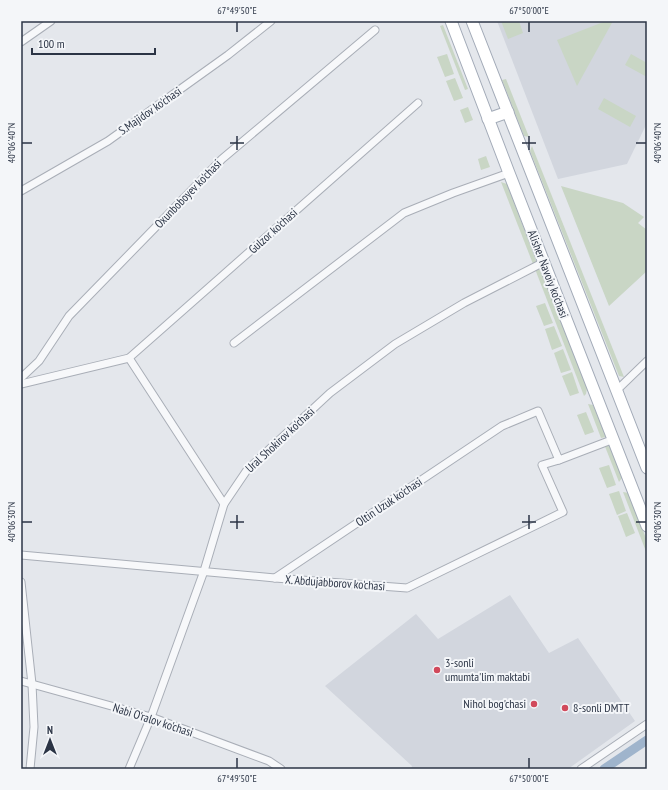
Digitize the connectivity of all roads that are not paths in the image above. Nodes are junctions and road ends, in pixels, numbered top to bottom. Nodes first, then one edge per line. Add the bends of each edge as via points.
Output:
1 (51, 21) edge
2 (271, 21) edge
3 (451, 21) edge
4 (472, 21) edge
5 (375, 30) dead end
6 (21, 42) edge
7 (418, 103) dead end
8 (508, 112) junction
9 (488, 119) junction
10 (509, 173) junction
11 (21, 191) edge
12 (544, 262) junction
13 (234, 343) dead end
14 (129, 358) junction
15 (647, 361) edge
16 (21, 378) edge
17 (21, 384) edge
18 (616, 391) junction
19 (614, 439) junction
20 (558, 460) junction
21 (647, 468) edge
22 (224, 504) junction
23 (647, 526) edge
24 (21, 555) edge
25 (204, 571) junction
26 (275, 578) junction
27 (21, 582) edge
28 (21, 681) edge
29 (32, 684) junction
30 (151, 717) junction
31 (647, 724) edge
32 (30, 769) edge
33 (129, 769) edge
34 (281, 769) edge
35 (581, 769) edge

1 - 6 street
2 - 11 street, S.Majidov ko'chasi via 108,141
3 - 9 main road, Alisher Navoiy ko'chasi
4 - 8 main road, Alisher Navoiy ko'chasi
5 - 16 street, Oxunboboyev ko'chasi via 222,159 69,316 39,361
7 - 14 street, Gulzor ko'chasi
8 - 9 main road
8 - 18 main road, Alisher Navoiy ko'chasi
9 - 10 main road, Alisher Navoiy ko'chasi
10 - 12 main road, Alisher Navoiy ko'chasi
10 - 13 street via 404,213
12 - 19 main road, Alisher Navoiy ko'chasi
12 - 22 street, Ural Shokirov ko'chasi via 464,302 401,340 330,393 247,470
14 - 17 street, Gulzor ko'chasi
14 - 22 street
15 - 18 street
18 - 21 main road, Alisher Navoiy ko'chasi
19 - 20 street
19 - 23 main road, Alisher Navoiy ko'chasi
20 - 26 street, Oltin Uzuk ko'chasi via 538,410 502,426
20 - 26 street, X. Abdujabborov ko'chasi via 542,465 563,512 407,588
22 - 25 street, Ural Shokirov ko'chasi
24 - 25 street, X. Abdujabborov ko'chasi
25 - 26 street, X. Abdujabborov ko'chasi
25 - 30 street, Ural Shokirov ko'chasi
27 - 29 street
28 - 29 street, Nabi O'ralov ko'chasi
29 - 30 street, Nabi O'ralov ko'chasi
29 - 32 street via 34,727
30 - 33 street, Ural Shokirov ko'chasi
30 - 34 street, Nabi O'ralov ko'chasi via 269,761
31 - 35 street

